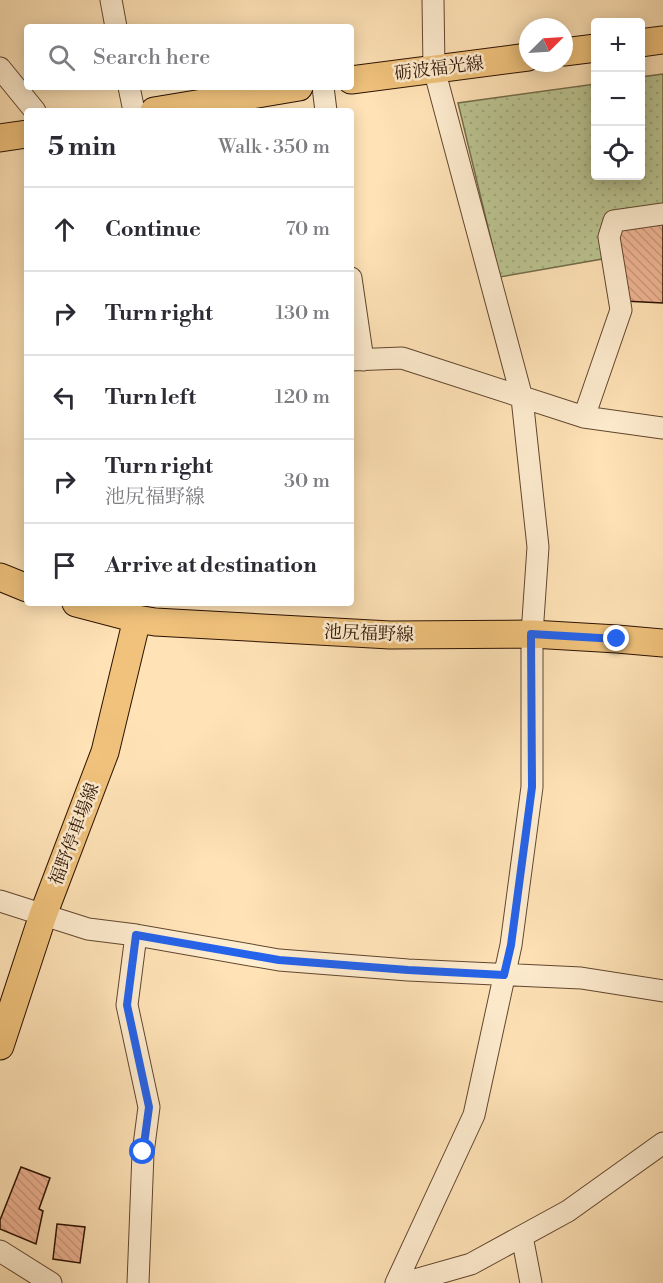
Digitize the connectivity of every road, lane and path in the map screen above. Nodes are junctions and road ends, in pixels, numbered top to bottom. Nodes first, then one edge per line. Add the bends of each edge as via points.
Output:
1 (111, 0) edge
2 (433, 0) edge
3 (115, 24) edge
4 (663, 40) edge
5 (645, 42) edge
6 (591, 49) edge
7 (573, 51) edge
8 (519, 58) edge
9 (0, 68) edge
10 (434, 69) junction
11 (354, 80) edge
12 (130, 90) edge
13 (281, 90) edge
14 (323, 90) edge
15 (33, 108) edge
16 (133, 108) edge
17 (172, 108) edge
18 (326, 108) edge
19 (24, 134) edge
20 (0, 138) edge
21 (663, 214) edge
22 (354, 319) edge
23 (357, 360) edge
24 (522, 398) junction
25 (584, 417) junction
26 (663, 428) edge
27 (0, 577) edge
28 (24, 587) edge
29 (99, 606) edge
30 (137, 611) edge
31 (531, 634) junction
32 (663, 643) edge
33 (0, 901) edge
34 (43, 915) junction
35 (136, 935) junction
36 (504, 975) junction
37 (663, 991) edge
38 (0, 1046) edge
39 (663, 1143) edge
40 (522, 1236) junction
41 (0, 1251) edge
42 (51, 1283) edge
43 (138, 1283) edge
44 (396, 1283) edge
45 (404, 1283) edge
46 (531, 1283) edge

1 - 3 street
2 - 10 street
4 - 5 main road
6 - 7 main road
8 - 10 main road, 砺波福光線
9 - 15 street
10 - 11 main road, 砺波福光線
10 - 24 street
12 - 16 street
13 - 17 main road
14 - 18 street
19 - 20 main road
21 - 25 street via 614,221 609,237 621,310
22 - 23 street
23 - 24 street via 402,358
24 - 25 street
24 - 31 street via 538,547
25 - 26 street
27 - 28 main road
29 - 30 main road, 池尻福野線
30 - 31 main road, 池尻福野線 via 155,622 390,635
30 - 34 main road, 福野停車場線 via 105,752
31 - 32 main road, 池尻福野線
31 - 36 street via 532,787
33 - 34 street
34 - 35 street via 88,929
34 - 38 main road, 福野停車場線
35 - 36 street via 279,960
35 - 43 street via 127,1005 149,1107 143,1152
36 - 37 street via 581,978
36 - 44 street via 474,1115
39 - 40 street via 568,1211
40 - 45 street via 471,1264
40 - 46 street
41 - 42 street

